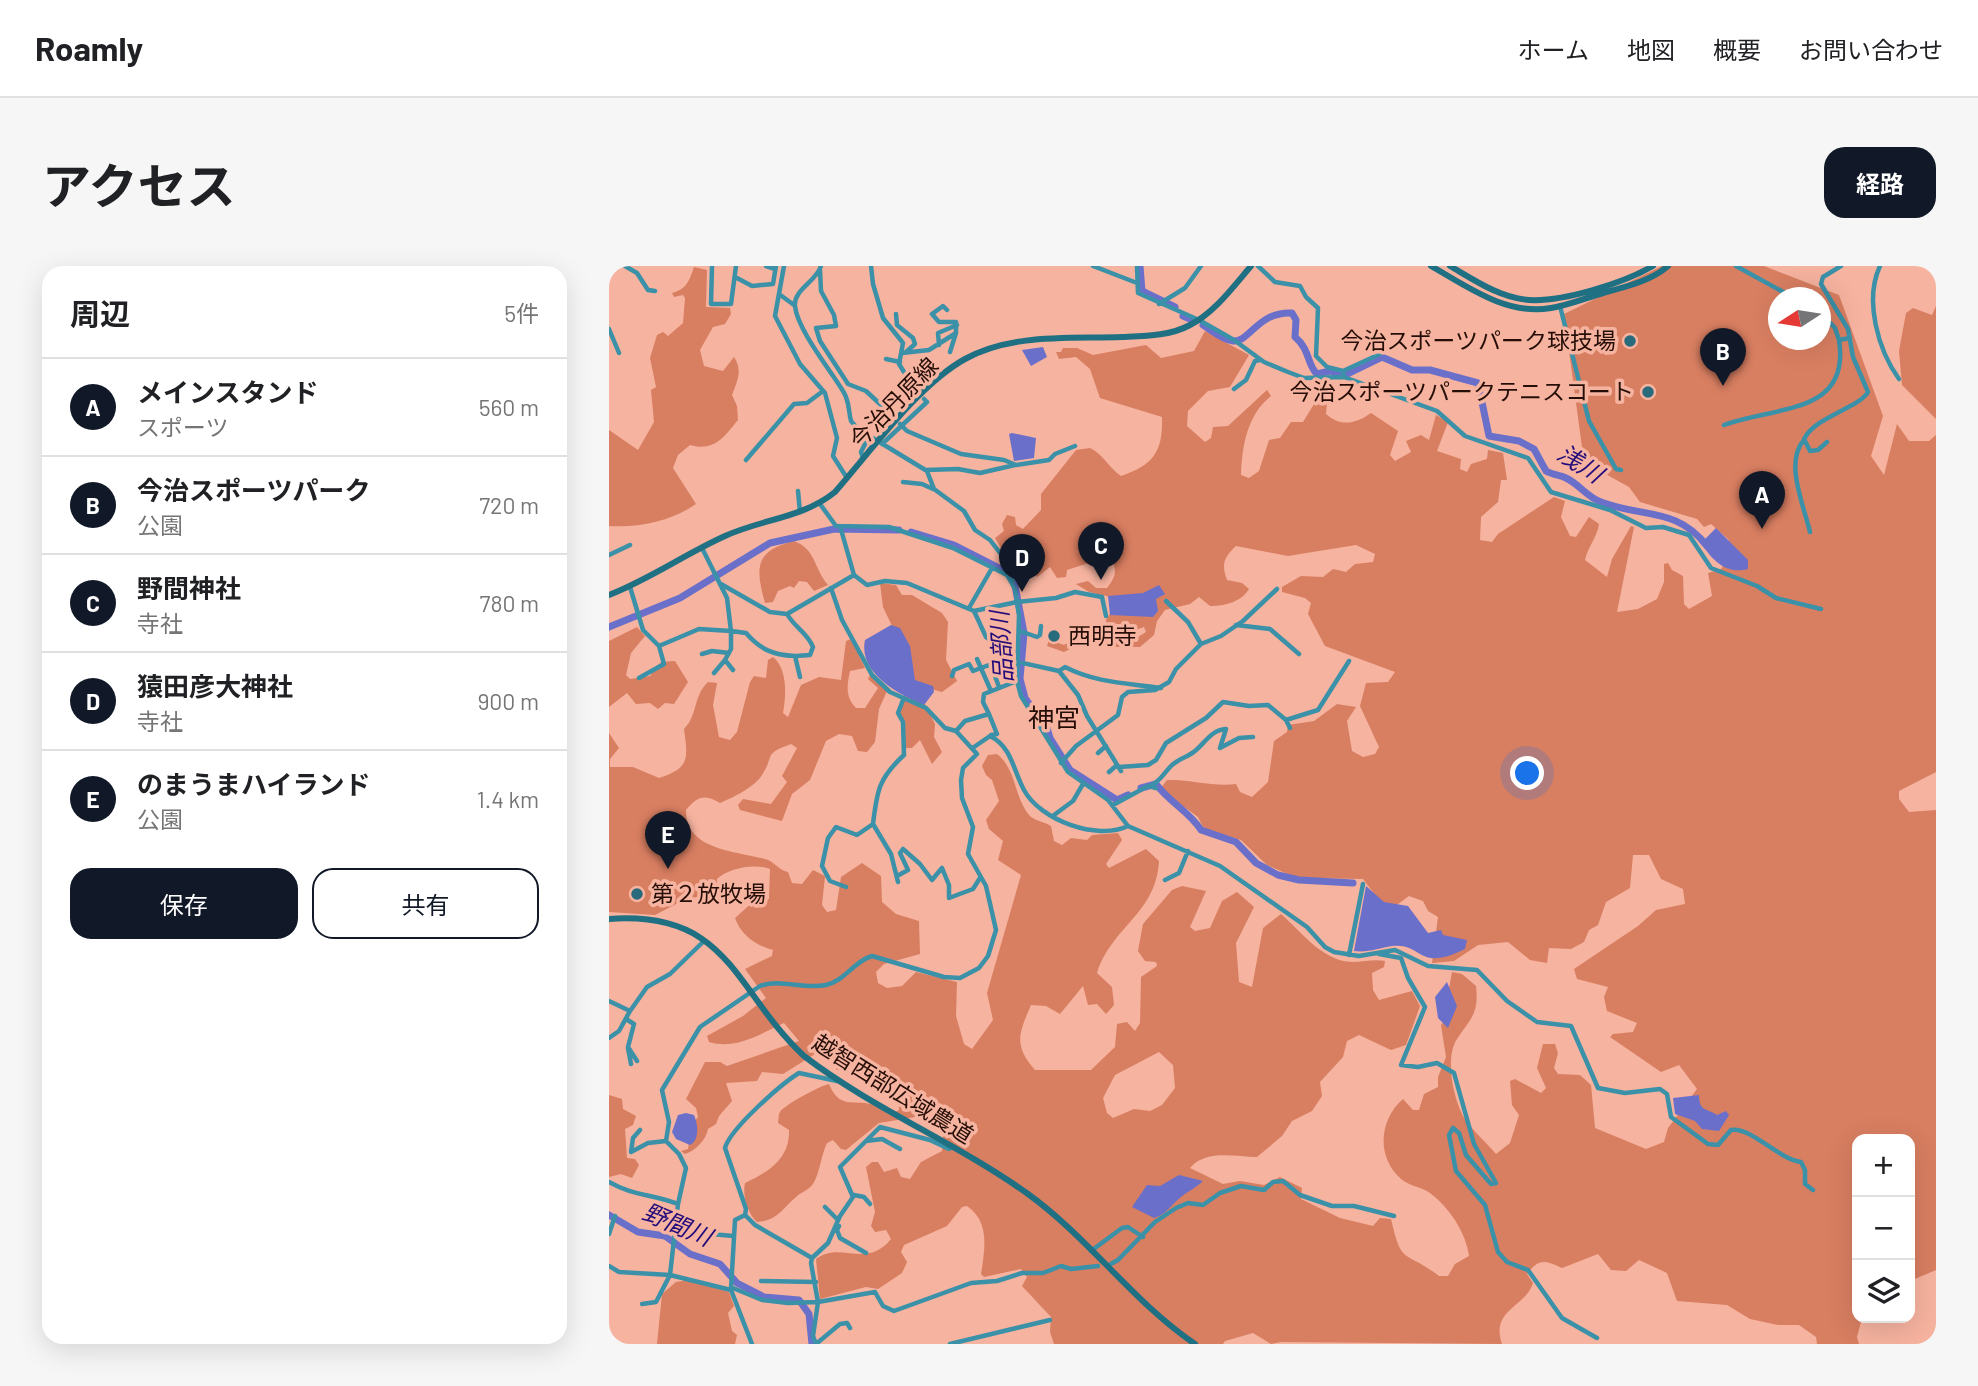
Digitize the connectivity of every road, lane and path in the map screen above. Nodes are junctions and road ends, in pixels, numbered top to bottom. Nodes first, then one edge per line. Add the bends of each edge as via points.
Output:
1 (625, 266) edge
2 (711, 266) edge
3 (736, 266) edge
4 (767, 266) edge
5 (784, 266) edge
6 (871, 266) edge
7 (1094, 266) edge
8 (1137, 266) edge
9 (1201, 266) edge
10 (1251, 266) edge
11 (1258, 266) edge
12 (1431, 266) edge
13 (1450, 266) edge
14 (1653, 266) edge
15 (1668, 266) edge
16 (1736, 266) edge
17 (1841, 266) edge
18 (1880, 266) edge
19 (775, 267) edge
20 (820, 267) edge
21 (737, 278) junction
22 (1137, 284) junction
23 (1774, 287) edge
24 (655, 291) dead end
25 (779, 294) junction
26 (1159, 304) junction
27 (1560, 305) junction
28 (795, 306) junction
29 (947, 310) dead end
30 (896, 314) dead end
31 (1199, 320) junction
32 (1831, 324) edge
33 (957, 325) junction
34 (609, 329) edge
35 (956, 333) junction
36 (1850, 338) junction
37 (1839, 340) junction
38 (939, 345) junction
39 (904, 352) junction
40 (950, 352) dead end
41 (619, 353) dead end
42 (1380, 354) dead end
43 (887, 359) dead end
44 (1261, 359) junction
45 (900, 362) junction
46 (837, 370) junction
47 (1344, 374) junction
48 (1899, 379) dead end
49 (1234, 389) dead end
50 (823, 391) junction
51 (917, 393) dead end
52 (845, 394) junction
53 (923, 399) dead end
54 (895, 418) dead end
55 (901, 425) junction
56 (1724, 425) dead end
57 (869, 436) junction
58 (1804, 439) junction
59 (1827, 442) dead end
60 (881, 443) junction
61 (1075, 446) dead end
62 (864, 459) junction
63 (746, 460) dead end
64 (1016, 465) junction
65 (925, 470) junction
66 (1621, 470) dead end
67 (847, 478) junction
68 (903, 482) dead end
69 (934, 489) junction
70 (798, 491) dead end
71 (820, 504) junction
72 (800, 513) junction
73 (840, 526) junction
74 (1810, 532) dead end
75 (630, 545) dead end
76 (702, 548) junction
77 (609, 555) edge
78 (992, 568) junction
79 (854, 575) junction
80 (1012, 580) junction
81 (721, 584) junction
82 (630, 587) junction
83 (831, 588) junction
84 (1277, 589) dead end
85 (609, 595) edge
86 (1165, 601) dead end
87 (1017, 602) junction
88 (1821, 609) dead end
89 (972, 610) junction
90 (787, 614) junction
91 (1106, 616) dead end
92 (1236, 625) junction
93 (1041, 626) dead end
94 (731, 631) junction
95 (1020, 631) junction
96 (1201, 644) junction
97 (659, 646) junction
98 (729, 653) junction
99 (702, 654) dead end
100 (1299, 654) dead end
101 (795, 656) junction
102 (977, 659) dead end
103 (1005, 659) junction
104 (725, 660) junction
105 (1018, 661) junction
106 (1349, 661) dead end
107 (991, 665) junction
108 (981, 668) junction
109 (733, 670) dead end
110 (1059, 671) junction
111 (713, 673) dead end
112 (952, 676) dead end
113 (800, 677) dead end
114 (639, 678) dead end
115 (1017, 681) junction
116 (999, 687) junction
117 (1161, 688) junction
118 (991, 691) junction
119 (903, 700) junction
120 (989, 714) junction
121 (1286, 720) junction
122 (1290, 728) dead end
123 (1098, 729) junction
124 (956, 731) junction
125 (990, 736) junction
126 (1253, 737) dead end
127 (1107, 746) junction
128 (974, 747) junction
129 (1098, 753) dead end
130 (1061, 763) junction
131 (1119, 768) junction
132 (1109, 772) dead end
133 (1083, 784) junction
134 (1113, 805) junction
135 (1053, 816) junction
136 (873, 824) junction
137 (1128, 826) junction
138 (1188, 851) junction
139 (980, 878) junction
140 (1164, 880) dead end
141 (1363, 884) dead end
142 (846, 887) dead end
143 (609, 919) edge
144 (704, 942) junction
145 (1378, 954) junction
146 (1349, 955) junction
147 (753, 990) junction
148 (609, 1001) edge
149 (630, 1011) junction
150 (626, 1018) junction
151 (609, 1038) edge
152 (628, 1047) junction
153 (637, 1061) dead end
154 (631, 1064) dead end
155 (842, 1081) junction
156 (640, 1129) dead end
157 (667, 1141) junction
158 (866, 1141) junction
159 (952, 1147) junction
160 (899, 1149) dead end
161 (609, 1182) edge
162 (1814, 1190) dead end
163 (854, 1195) junction
164 (678, 1204) junction
165 (870, 1204) dead end
166 (825, 1207) dead end
167 (745, 1215) junction
168 (615, 1216) dead end
169 (1394, 1216) dead end
170 (838, 1221) junction
171 (675, 1222) junction
172 (609, 1234) edge
173 (733, 1236) junction
174 (1143, 1237) junction
175 (866, 1253) dead end
176 (812, 1258) junction
177 (1095, 1258) junction
178 (1109, 1265) dead end
179 (609, 1266) edge
180 (670, 1275) junction
181 (761, 1281) dead end
182 (816, 1282) junction
183 (732, 1289) junction
184 (818, 1302) junction
185 (642, 1304) dead end
186 (1050, 1321) dead end
187 (850, 1328) dead end
188 (1597, 1338) dead end
189 (954, 1343) edge
190 (752, 1344) edge
191 (816, 1344) edge
192 (1195, 1344) edge

1 - 24 street via 637,273 648,290
2 - 21 street via 711,304 731,304
3 - 21 street
4 - 19 street
5 - 25 street
6 - 39 street via 875,295 887,326 900,336
7 - 22 street
8 - 22 street
9 - 26 street via 1185,288
10 - 31 street, 今治丹原線
11 - 47 street via 1275,282 1300,286 1318,308 1315,356
12 - 27 street via 1498,302 1534,309
13 - 14 street via 1487,287 1528,300 1551,299 1618,282
15 - 27 street via 1646,280
16 - 23 street
17 - 36 street via 1823,277 1821,284
18 - 48 street via 1873,291 1879,336 1886,361
19 - 21 street via 773,284 752,286
20 - 28 street
20 - 46 street via 821,291 836,326 816,328
22 - 26 street via 1138,293
25 - 28 street
25 - 50 street via 775,316 783,334
26 - 31 street
27 - 66 street via 1593,434
28 - 52 street via 813,348
29 - 33 street via 943,306 932,314 939,322
30 - 39 street via 897,325 915,344
31 - 44 street
31 - 60 street, 今治丹原線 via 1162,334 1022,340 992,347 938,377
32 - 37 street
33 - 35 street
33 - 38 street via 937,333
34 - 41 street
35 - 38 street
35 - 40 street
36 - 37 street
36 - 58 street via 1866,396 1837,410
37 - 56 street via 1840,368 1824,394 1807,403
38 - 39 street
39 - 45 street
42 - 47 street
43 - 45 street
44 - 47 street via 1304,378
44 - 49 street
45 - 51 street via 903,375
46 - 52 street
46 - 54 street via 848,384 866,391
47 - 88 street via 1437,411 1465,436 1528,458 1551,492 1610,510 1646,528 1663,527 1689,535 1711,568 1776,598
50 - 63 street via 807,403 794,404
50 - 67 street via 837,431 833,456
52 - 57 street via 851,421
53 - 55 street via 927,402
55 - 60 street
55 - 64 street via 961,454
57 - 60 street
57 - 62 street via 861,453
58 - 59 street via 1810,451
58 - 74 street via 1795,464
60 - 62 street, 今治丹原線
60 - 65 street
61 - 64 street via 1049,460
62 - 67 street, 今治丹原線
64 - 65 street via 980,473
65 - 69 street
67 - 71 street, 今治丹原線
68 - 69 street
69 - 80 street via 991,540 1014,569 1017,575
70 - 72 street
71 - 72 street, 今治丹原線
71 - 73 street
72 - 76 street, 今治丹原線 via 745,527
73 - 78 street via 888,527 953,548
73 - 79 street
75 - 77 street
76 - 81 street
76 - 82 street, 今治丹原線
78 - 80 street
78 - 89 street
79 - 83 street
79 - 89 street via 867,585 907,583
80 - 87 street
81 - 90 street via 770,612
81 - 94 street
82 - 85 street, 今治丹原線
82 - 97 street via 643,630
83 - 90 street
83 - 119 street via 842,620 872,675
84 - 92 street
86 - 96 street via 1188,622
87 - 89 street
87 - 91 street via 1075,592 1097,595 1102,597
87 - 95 street
89 - 103 street
90 - 101 street via 807,633 813,647 810,655
92 - 96 street
92 - 100 street via 1270,629
93 - 95 street via 1037,637
94 - 97 street via 699,629
94 - 98 street
94 - 101 street via 746,633 753,644 774,653
95 - 105 street
96 - 117 street
97 - 114 street via 663,664
98 - 99 street
98 - 104 street
101 - 113 street
102 - 108 street
103 - 105 street
103 - 107 street
104 - 109 street
104 - 111 street
105 - 110 street
105 - 115 street
106 - 121 street via 1318,710
107 - 108 street
107 - 116 street
108 - 112 street via 973,671 969,664 954,670
108 - 118 street
110 - 117 street via 1065,667 1105,682
110 - 123 street
115 - 116 street
115 - 130 street via 1021,696
116 - 118 street
117 - 123 street via 1128,692 1122,696 1118,715
118 - 120 street via 982,699
119 - 124 street via 926,708 945,728
119 - 136 street via 898,713 903,722 904,755 886,771 878,788
120 - 124 street via 965,721
120 - 125 street via 997,734
121 - 122 street
121 - 131 street via 1268,705 1223,702 1166,743 1156,760
123 - 127 street
123 - 130 street
124 - 128 street
125 - 128 street
125 - 135 street via 1012,759 1031,801
126 - 134 street via 1220,748 1226,729 1222,729 1172,765 1154,786
127 - 129 street
127 - 131 street
128 - 139 street via 977,754 963,768 961,780 973,827 968,854
130 - 133 street
131 - 132 street
133 - 134 street
133 - 135 street via 1073,801
134 - 137 street
135 - 137 street via 1090,832
136 - 139 street via 891,854 897,879 908,870 900,853 903,849 932,880 942,868 949,898 973,889
136 - 142 street via 857,835 836,827 828,838 822,866 830,881
137 - 138 street
138 - 140 street via 1179,873
138 - 146 street via 1220,866 1311,930 1325,947
139 - 147 street via 990,899 996,938 985,962 968,976 944,977 872,956 833,983 767,984
141 - 146 street
143 - 144 street, 越智西部広域農道 via 653,919 680,927
144 - 147 street, 越智西部広域農道
144 - 149 street via 670,974 647,987
145 - 146 street
145 - 162 street via 1395,950 1428,966 1477,970 1507,1001 1537,1022 1571,1026 1598,1088 1625,1093 1660,1089 1667,1094 1671,1117 1708,1144 1718,1145 1731,1130 1742,1130 1786,1159 1801,1162 1805,1184
145 - 188 street via 1401,958 1425,1007 1401,1065 1437,1063 1454,1073 1474,1144 1496,1183 1491,1184 1466,1155 1453,1128 1449,1135 1453,1161 1485,1205 1499,1252 1507,1262 1528,1270 1562,1318
147 - 155 street, 越智西部広域農道 via 797,1049
147 - 157 street via 700,1027 668,1076 661,1096 669,1122
148 - 149 street
149 - 150 street
150 - 151 street
150 - 152 street via 634,1024
152 - 153 street
152 - 154 street
155 - 159 street, 越智西部広域農道
155 - 167 street via 799,1073 775,1090 728,1140 725,1148
156 - 157 street via 631,1152 648,1143
157 - 164 street via 686,1168
158 - 159 street via 880,1127 887,1127
158 - 160 street via 882,1139
158 - 163 street via 840,1167
159 - 177 street, 越智西部広域農道 via 1029,1195
161 - 164 street via 631,1194
163 - 165 street
163 - 170 street
164 - 171 street
166 - 170 street
167 - 173 street via 735,1220
167 - 176 street
168 - 172 street
169 - 174 street via 1354,1206 1332,1206 1276,1181 1264,1190 1241,1186 1203,1205 1188,1203 1155,1222
170 - 175 street via 840,1238
170 - 176 street via 828,1243
171 - 173 street
171 - 180 street
173 - 183 street
174 - 177 street via 1122,1228
174 - 178 street
176 - 182 street
177 - 184 street via 1071,1269 1061,1266 1043,1273 960,1285 894,1311 883,1306 875,1292
177 - 192 street, 越智西部広域農道
179 - 180 street via 619,1272
180 - 183 street
180 - 185 street via 656,1302
181 - 182 street
182 - 184 street
183 - 184 street via 762,1300
183 - 190 street
184 - 191 street via 813,1328
186 - 189 street
187 - 191 street via 850,1324 840,1324

